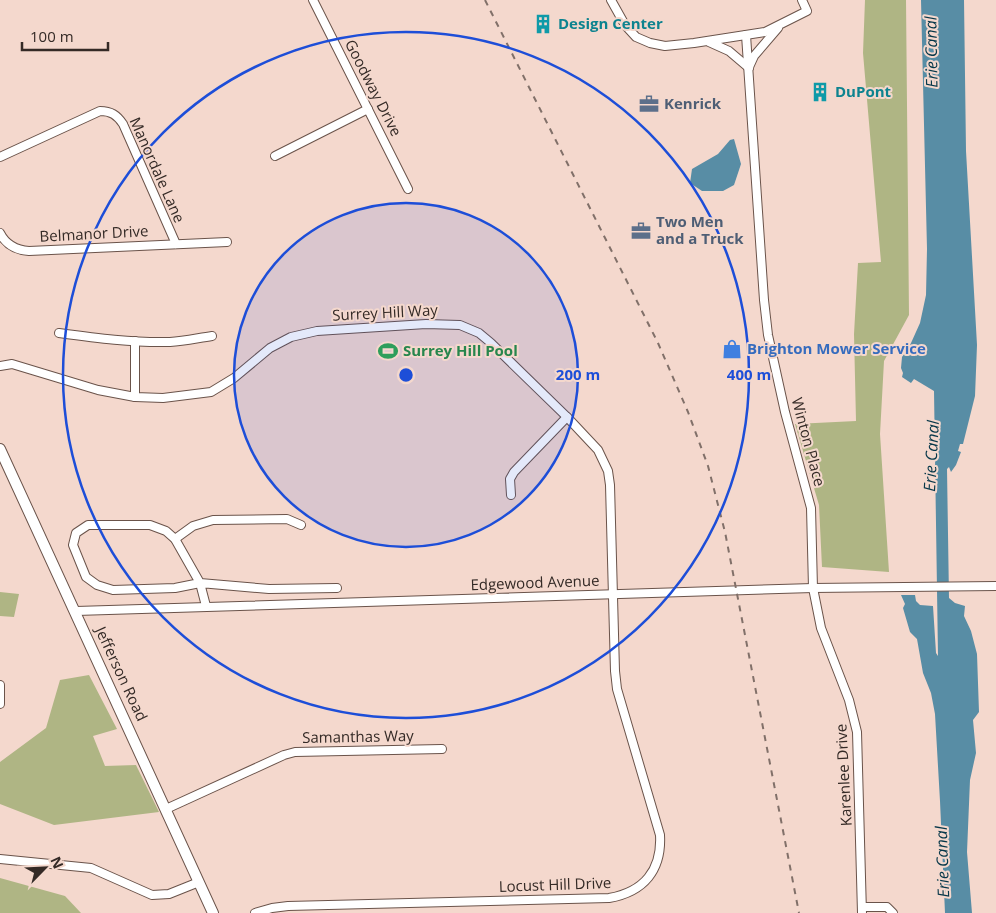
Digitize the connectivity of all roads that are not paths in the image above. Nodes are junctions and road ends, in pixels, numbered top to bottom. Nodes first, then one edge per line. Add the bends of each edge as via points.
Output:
1 (313, 0) edge
2 (611, 0) edge
3 (802, 0) edge
4 (781, 24) junction
5 (746, 35) junction
6 (707, 41) junction
7 (749, 68) junction
8 (368, 109) junction
9 (275, 156) dead end
10 (0, 157) edge
11 (408, 189) dead end
12 (0, 233) edge
13 (227, 242) dead end
14 (176, 244) junction
15 (59, 333) dead end
16 (212, 336) dead end
17 (136, 341) junction
18 (0, 366) edge
19 (135, 397) junction
20 (567, 417) junction
21 (0, 449) edge
22 (511, 495) dead end
23 (301, 525) dead end
24 (176, 538) junction
25 (200, 583) junction
26 (996, 586) edge
27 (337, 588) dead end
28 (813, 588) junction
29 (613, 594) junction
30 (206, 606) junction
31 (76, 612) junction
32 (0, 685) edge
33 (0, 704) edge
34 (442, 749) dead end
35 (166, 809) junction
36 (0, 859) edge
37 (199, 882) junction
38 (862, 910) edge
39 (213, 913) edge
40 (255, 913) edge
41 (894, 913) edge

1 - 8 street, Goodway Drive
2 - 6 street via 624,25 636,37 650,43 665,46
3 - 4 street via 807,11
4 - 5 street via 765,32
4 - 7 street via 754,56
5 - 6 street
5 - 7 street, Winton Place
6 - 7 street via 729,51
7 - 28 street, Winton Place via 768,335 811,508
8 - 9 street
8 - 11 street, Goodway Drive
10 - 14 street, Manordale Lane via 100,111 115,114 123,124
12 - 14 street, Belmanor Drive via 12,246 29,251
13 - 14 street, Belmanor Drive
15 - 17 street
16 - 17 street via 172,342
17 - 19 street
18 - 19 street, Surrey Hill Way via 12,364 98,390
19 - 20 street, Surrey Hill Way via 163,398 211,392 234,378 270,348 291,337 317,331 460,325 479,333 491,343
20 - 22 street via 514,472 510,479
20 - 29 street, Surrey Hill Way via 598,450 608,471
21 - 31 main road, Jefferson Road
23 - 24 street via 288,519 213,520 193,526
24 - 25 street
24 - 25 street via 150,525 88,525 76,533 73,542 86,577 104,589 174,588
25 - 27 street via 269,589
25 - 30 street
26 - 28 street, Edgewood Avenue
28 - 29 street, Edgewood Avenue
28 - 38 street, Karenlee Drive via 821,628 849,700 857,732
29 - 30 street, Edgewood Avenue
29 - 40 street, Locust Hill Drive via 617,689 660,834 656,864 644,882 630,892 609,898 288,906
30 - 31 street, Edgewood Avenue
31 - 35 main road, Jefferson Road
32 - 33 street
34 - 35 street, Samanthas Way via 295,752
35 - 37 main road, Jefferson Road
36 - 37 street via 91,868 152,894 169,894
37 - 39 main road, Jefferson Road
38 - 41 street, Karenlee Drive via 887,908

